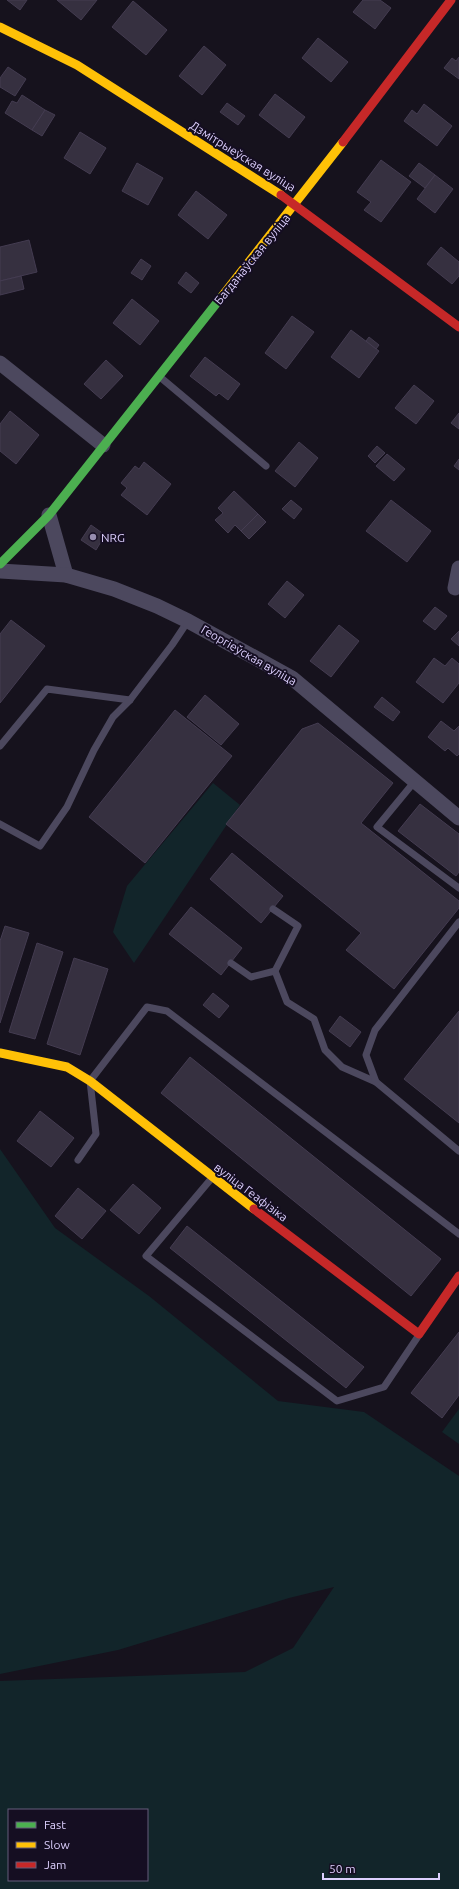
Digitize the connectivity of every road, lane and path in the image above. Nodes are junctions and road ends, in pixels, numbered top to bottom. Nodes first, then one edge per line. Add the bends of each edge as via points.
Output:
1 (451, 0) edge
2 (0, 27) edge
3 (296, 204) junction
4 (459, 327) edge
5 (0, 363) edge
6 (158, 376) junction
7 (103, 445) junction
8 (266, 466) dead end
9 (49, 515) junction
10 (0, 564) edge
11 (459, 568) edge
12 (0, 570) edge
13 (66, 575) junction
14 (455, 588) dead end
15 (188, 621) junction
16 (130, 700) junction
17 (0, 746) edge
18 (415, 781) junction
19 (459, 818) edge
20 (0, 824) edge
21 (459, 888) edge
22 (273, 909) dead end
23 (459, 922) edge
24 (231, 963) dead end
25 (275, 971) junction
26 (0, 1053) edge
27 (90, 1081) junction
28 (376, 1082) junction
29 (459, 1151) edge
30 (78, 1160) dead end
31 (213, 1177) junction
32 (459, 1234) edge
33 (459, 1276) edge
34 (419, 1334) junction

1 - 3 street, Багданаўская вуліца
2 - 3 street, Дзмітрыеўская вуліца via 77,65
3 - 4 street, Дзмітрыеўская вуліца
3 - 6 street, Багданаўская вуліца
5 - 7 street
6 - 7 street, Багданаўская вуліца
6 - 8 lane
7 - 9 street, Багданаўская вуліца
9 - 10 street, Багданаўская вуліца
9 - 13 street
11 - 14 street
12 - 13 street, Георгіеўская вуліца
13 - 15 street, Георгіеўская вуліца via 114,589
15 - 16 lane
15 - 18 street, Георгіеўская вуліца via 292,678
16 - 17 lane via 47,689
16 - 20 lane via 113,717 67,807 40,846
18 - 19 street, Георгіеўская вуліца
18 - 21 lane via 378,827
22 - 25 lane via 298,926
23 - 28 lane via 375,1030 366,1055
24 - 25 lane via 251,977
25 - 28 lane via 287,1002 314,1019 326,1050 342,1067
26 - 27 street, вуліца Геафізіка via 67,1067
27 - 30 lane via 96,1134
27 - 31 street, вуліца Геафізіка
27 - 32 lane via 147,1007 167,1011
28 - 29 lane
31 - 34 street, вуліца Геафізіка
31 - 34 lane via 146,1256 337,1401 384,1386
33 - 34 street

